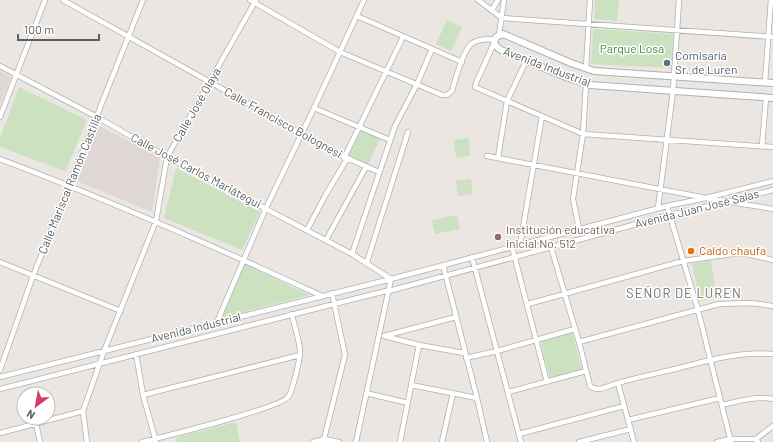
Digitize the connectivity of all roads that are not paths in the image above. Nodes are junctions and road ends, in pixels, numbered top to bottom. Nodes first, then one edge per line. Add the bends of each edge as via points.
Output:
1 (45, 0) edge
2 (63, 0) edge
3 (143, 0) edge
4 (250, 0) edge
5 (364, 0) edge
6 (478, 0) edge
7 (498, 0) edge
8 (504, 0) edge
9 (590, 0) edge
10 (679, 0) edge
11 (771, 0) edge
12 (255, 1) edge
13 (492, 10) junction
14 (357, 16) junction
15 (502, 18) junction
16 (588, 24) junction
17 (678, 31) junction
18 (130, 36) junction
19 (403, 37) junction
20 (771, 37) edge
21 (496, 39) junction
22 (432, 49) junction
23 (340, 52) junction
24 (526, 61) junction
25 (462, 62) junction
26 (0, 66) edge
27 (586, 68) junction
28 (386, 72) junction
29 (15, 75) junction
30 (674, 76) junction
31 (210, 82) junction
32 (765, 82) junction
33 (773, 83) edge
34 (417, 84) junction
35 (586, 84) junction
36 (673, 91) junction
37 (766, 98) junction
38 (773, 98) edge
39 (507, 101) junction
40 (314, 108) junction
41 (542, 116) junction
42 (0, 117) edge
43 (97, 117) junction
44 (359, 128) junction
45 (408, 132) dead end
46 (583, 134) junction
47 (301, 135) junction
48 (390, 140) junction
49 (667, 140) junction
50 (762, 146) junction
51 (773, 147) edge
52 (487, 156) dead end
53 (167, 157) junction
54 (346, 158) junction
55 (498, 158) junction
56 (0, 159) edge
57 (534, 164) junction
58 (366, 167) junction
59 (379, 172) junction
60 (577, 172) junction
61 (773, 181) edge
62 (69, 185) junction
63 (660, 189) junction
64 (773, 190) edge
65 (706, 198) junction
66 (731, 201) junction
67 (667, 206) junction
68 (266, 208) junction
69 (658, 208) junction
70 (773, 209) edge
71 (670, 215) junction
72 (156, 222) junction
73 (579, 229) junction
74 (307, 230) junction
75 (548, 237) junction
76 (326, 240) junction
77 (520, 245) junction
78 (512, 247) junction
79 (551, 247) junction
80 (352, 254) junction
81 (472, 257) junction
82 (515, 257) junction
83 (243, 260) junction
84 (773, 260) edge
85 (683, 261) junction
86 (0, 262) edge
87 (367, 262) junction
88 (443, 265) junction
89 (475, 268) junction
90 (33, 276) junction
91 (445, 276) junction
92 (391, 278) junction
93 (390, 291) junction
94 (332, 293) junction
95 (565, 294) junction
96 (322, 296) junction
97 (334, 304) junction
98 (528, 304) junction
99 (773, 306) edge
100 (698, 310) junction
101 (121, 311) junction
102 (292, 314) junction
103 (456, 317) junction
104 (217, 322) junction
105 (575, 329) junction
106 (381, 336) junction
107 (536, 339) junction
108 (579, 342) junction
109 (420, 345) junction
110 (104, 351) junction
111 (497, 351) junction
112 (136, 354) junction
113 (773, 354) edge
114 (300, 355) junction
115 (465, 355) junction
116 (2, 359) edge
117 (710, 360) junction
118 (99, 364) junction
119 (0, 370) edge
120 (586, 371) junction
121 (0, 377) edge
122 (547, 382) junction
123 (618, 383) junction
124 (411, 385) junction
125 (0, 389) edge
126 (508, 392) junction
127 (366, 393) junction
128 (453, 393) junction
129 (143, 395) junction
130 (477, 398) junction
131 (720, 398) junction
132 (773, 399) edge
133 (408, 403) junction
134 (722, 405) junction
135 (624, 406) junction
136 (83, 411) junction
137 (56, 418) edge
138 (628, 420) junction
139 (28, 426) edge
140 (36, 426) edge
141 (773, 426) edge
142 (631, 429) junction
143 (0, 433) edge
144 (519, 434) junction
145 (155, 440) edge
146 (731, 440) edge
147 (757, 440) edge
148 (324, 441) edge
149 (40, 442) edge
150 (87, 442) edge
151 (142, 442) edge
152 (313, 442) edge
153 (339, 442) edge
154 (356, 442) edge
155 (400, 442) edge
156 (442, 442) edge
157 (486, 442) edge
158 (521, 442) edge
159 (579, 442) edge
160 (634, 442) edge
161 (716, 442) edge

1 - 29 street
2 - 18 street, Calle Francisco Bolognesi
3 - 18 street, Calle Mariscal Ramón Castilla
4 - 12 street
5 - 14 street
6 - 13 street
7 - 13 street
8 - 15 street
9 - 16 street
10 - 17 street
11 - 20 street
12 - 23 street
12 - 31 street, Calle José Olaya
13 - 15 street
14 - 19 street
14 - 23 street
15 - 16 street
15 - 21 street
16 - 17 street
16 - 27 street
17 - 20 street
17 - 30 street
18 - 31 street, Calle Francisco Bolognesi
18 - 43 street, Calle Mariscal Ramón Castilla
19 - 22 street
19 - 28 street
20 - 32 street
21 - 24 street, Avenida Industrial via 498,48
21 - 25 street via 471,44
21 - 27 street, Avenida Industrial via 503,34
21 - 39 street via 475,86
22 - 25 street
22 - 34 street
23 - 28 street
23 - 40 street
24 - 35 street, Avenida Industrial
24 - 39 street
25 - 34 street via 452,91 447,95
26 - 29 street, Calle José Carlos Mariátegui
27 - 30 street, Avenida Industrial
28 - 34 street
28 - 44 street
29 - 42 street
29 - 43 street, Calle José Carlos Mariátegui
30 - 32 street, Avenida Industrial
30 - 36 street
31 - 47 street, Calle Francisco Bolognesi
31 - 53 street, Calle José Olaya
32 - 33 street, Avenida Industrial
34 - 48 street
35 - 36 street, Avenida Industrial
35 - 46 street
36 - 37 street, Avenida Industrial
36 - 49 street
37 - 38 street, Avenida Industrial
37 - 50 street
39 - 41 street
39 - 55 street
40 - 44 street
40 - 47 street
41 - 46 street
41 - 57 street
43 - 53 street, Calle José Carlos Mariátegui
43 - 62 street, Calle Mariscal Ramón Castilla
44 - 48 street
44 - 54 street
45 - 87 street
46 - 49 street
46 - 60 street
47 - 54 street, Calle Francisco Bolognesi
47 - 68 street
48 - 59 street
49 - 50 street
49 - 63 street
50 - 51 street
52 - 55 street
53 - 68 street, Calle José Carlos Mariátegui
53 - 72 street, Calle José Olaya
54 - 58 street, Calle Francisco Bolognesi
54 - 74 street
55 - 57 street
56 - 62 street
57 - 60 street
57 - 77 street
58 - 59 street, Calle Francisco Bolognesi
58 - 76 street
59 - 80 street
60 - 63 street
60 - 73 street via 573,199
61 - 65 street, Avenida Juan José Salas
62 - 72 street
62 - 90 street, Calle Mariscal Ramón Castilla
63 - 65 street
63 - 69 street
64 - 66 street, Avenida Juan José Salas
65 - 66 street
65 - 67 street, Avenida Juan José Salas
66 - 70 street
66 - 71 street, Avenida Juan José Salas
67 - 69 street, Avenida Juan José Salas
67 - 71 street
68 - 74 street, Calle José Carlos Mariátegui
68 - 83 street
69 - 73 street, Avenida Juan José Salas
71 - 79 street, Avenida Juan José Salas
71 - 85 street
72 - 83 street
72 - 101 street, Calle José Olaya
73 - 75 street, Avenida Juan José Salas
74 - 76 street, Calle José Carlos Mariátegui
75 - 77 street, Avenida Juan José Salas
75 - 79 street
76 - 80 street, Calle José Carlos Mariátegui
77 - 78 street, Avenida Juan José Salas
78 - 81 street, Avenida Juan José Salas
78 - 82 street
79 - 82 street, Avenida Juan José Salas
79 - 95 street
80 - 87 street, Calle José Carlos Mariátegui
81 - 88 street, Avenida Juan José Salas
81 - 89 street
82 - 89 street, Avenida Juan José Salas
82 - 98 street
83 - 96 street
83 - 104 street
84 - 85 street via 747,254 732,254
85 - 95 street
85 - 100 street
86 - 90 street
87 - 92 street, Calle José Carlos Mariátegui
88 - 91 street
88 - 92 street, Avenida Juan José Salas
89 - 91 street, Avenida Juan José Salas
89 - 111 street
90 - 101 street
90 - 116 street, Calle Mariscal Ramón Castilla
91 - 93 street, Avenida Juan José Salas
91 - 103 street
92 - 93 street
92 - 94 street, Avenida Industrial
93 - 97 street, Avenida Juan José Salas
93 - 106 street
94 - 96 street, Avenida Industrial
94 - 97 street
95 - 98 street
95 - 105 street
96 - 104 street, Avenida Industrial
97 - 102 street, Avenida Juan José Salas
97 - 148 street via 345,355
98 - 107 street
99 - 100 street via 751,303 719,304
100 - 108 street
100 - 117 street
101 - 110 street, Calle José Olaya
102 - 112 street, Avenida Juan José Salas
102 - 114 street
103 - 106 street
103 - 115 street
104 - 110 street, Avenida Industrial
105 - 107 street
105 - 108 street
106 - 109 street
106 - 127 street
107 - 111 street
107 - 122 street
108 - 120 street
109 - 115 street
109 - 124 street
110 - 118 street, Calle José Olaya
110 - 121 street, Avenida Industrial
111 - 115 street
111 - 126 street
112 - 118 street, Avenida Juan José Salas
112 - 129 street
113 - 117 street via 749,353
114 - 129 street
114 - 145 street via 290,394 284,402
115 - 130 street
116 - 119 street, Calle Mariscal Ramón Castilla
117 - 123 street
117 - 131 street
118 - 125 street, Avenida Juan José Salas
118 - 136 street, Calle José Olaya
120 - 122 street
120 - 123 street via 590,386 597,390
122 - 126 street
123 - 135 street
124 - 128 street
124 - 133 street
126 - 144 street
127 - 133 street
127 - 154 street
128 - 130 street
128 - 156 street
129 - 145 street
130 - 157 street
131 - 134 street
131 - 138 street
132 - 134 street via 748,399
133 - 155 street
134 - 146 street
135 - 138 street
135 - 144 street
136 - 137 street
136 - 150 street
138 - 142 street
139 - 143 street
140 - 149 street
141 - 147 street
142 - 159 street
142 - 160 street
144 - 158 street
145 - 151 street
146 - 147 street
146 - 161 street
148 - 152 street
148 - 153 street

